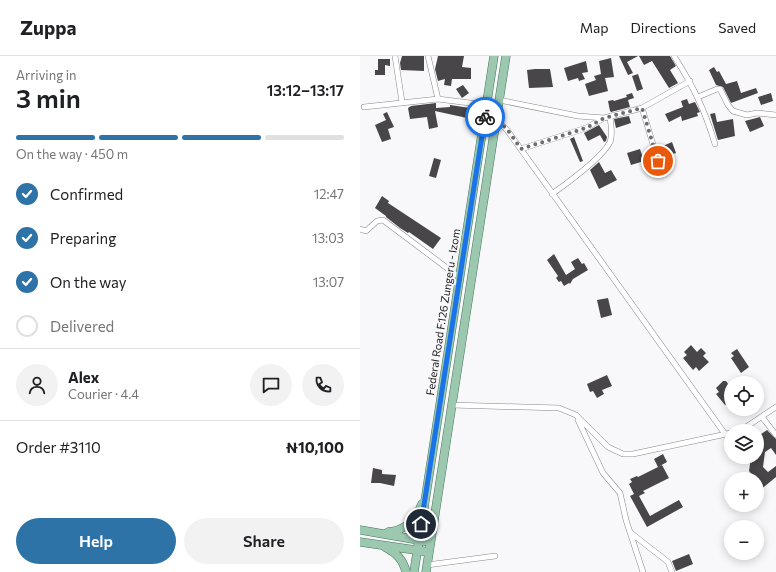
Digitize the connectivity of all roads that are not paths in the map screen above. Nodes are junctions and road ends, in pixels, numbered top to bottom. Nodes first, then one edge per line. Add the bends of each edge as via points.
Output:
1 (395, 56) edge
2 (428, 56) edge
3 (494, 56) edge
4 (506, 56) edge
5 (674, 56) edge
6 (690, 81) junction
7 (698, 97) junction
8 (438, 99) junction
9 (499, 100) junction
10 (402, 102) junction
11 (486, 105) junction
12 (364, 107) dead end
13 (642, 108) junction
14 (776, 114) edge
15 (484, 117) junction
16 (607, 118) junction
17 (496, 119) junction
18 (715, 144) dead end
19 (521, 149) junction
20 (658, 161) dead end
21 (552, 194) junction
22 (360, 229) edge
23 (460, 277) junction
24 (452, 405) junction
25 (776, 407) edge
26 (576, 415) junction
27 (762, 417) junction
28 (749, 424) edge
29 (724, 433) edge
30 (724, 434) edge
31 (776, 435) edge
32 (426, 492) junction
33 (360, 530) edge
34 (380, 533) junction
35 (631, 533) junction
36 (418, 540) junction
37 (360, 542) edge
38 (430, 542) junction
39 (379, 544) junction
40 (417, 550) junction
41 (429, 552) junction
42 (495, 556) dead end
43 (426, 568) edge
44 (406, 572) edge
45 (414, 572) edge
46 (643, 572) edge
47 (672, 572) edge

1 - 10 street
2 - 8 street
3 - 11 main road, Federal Road F.126 Zungeru - Izom
4 - 9 main road, Federal Road F.126 Zungeru - Izom
5 - 6 street
6 - 7 street
6 - 13 street
7 - 14 street via 720,89 733,111 747,115
7 - 18 street via 707,115
8 - 10 street
8 - 11 street
9 - 16 street via 578,116
9 - 17 main road, Federal Road F.126 Zungeru - Izom
10 - 12 street
11 - 15 main road, Federal Road F.126 Zungeru - Izom
13 - 16 street
13 - 20 street
15 - 17 street
15 - 23 main road, Federal Road F.126 Zungeru - Izom
16 - 19 street via 586,128
16 - 21 street via 611,137 607,147 580,174
17 - 19 street
17 - 24 main road, Federal Road F.126 Zungeru - Izom
19 - 21 street
21 - 29 street
22 - 23 street via 366,231 377,221 383,220
23 - 32 main road, Federal Road F.126 Zungeru - Izom
24 - 26 street via 549,407 563,409
24 - 38 main road, Federal Road F.126 Zungeru - Izom
25 - 27 street
26 - 30 street via 608,447 623,454
26 - 35 street via 603,473 620,493
27 - 28 street
27 - 31 street
32 - 34 main road via 419,510 408,525 394,532
32 - 36 main road, Federal Road F.126 Zungeru - Izom
33 - 34 main road
34 - 36 main road
35 - 46 street
35 - 47 street via 668,562
36 - 38 main road
36 - 40 main road, Federal Road F.126 Zungeru - Izom
37 - 39 main road
38 - 41 main road, Federal Road F.126 Zungeru - Izom
39 - 40 main road
39 - 44 main road via 399,557
40 - 41 main road
40 - 45 main road, Federal Road F.126 Zungeru - Izom
41 - 43 main road, Federal Road F.126 Zungeru - Izom
42 - 43 street

